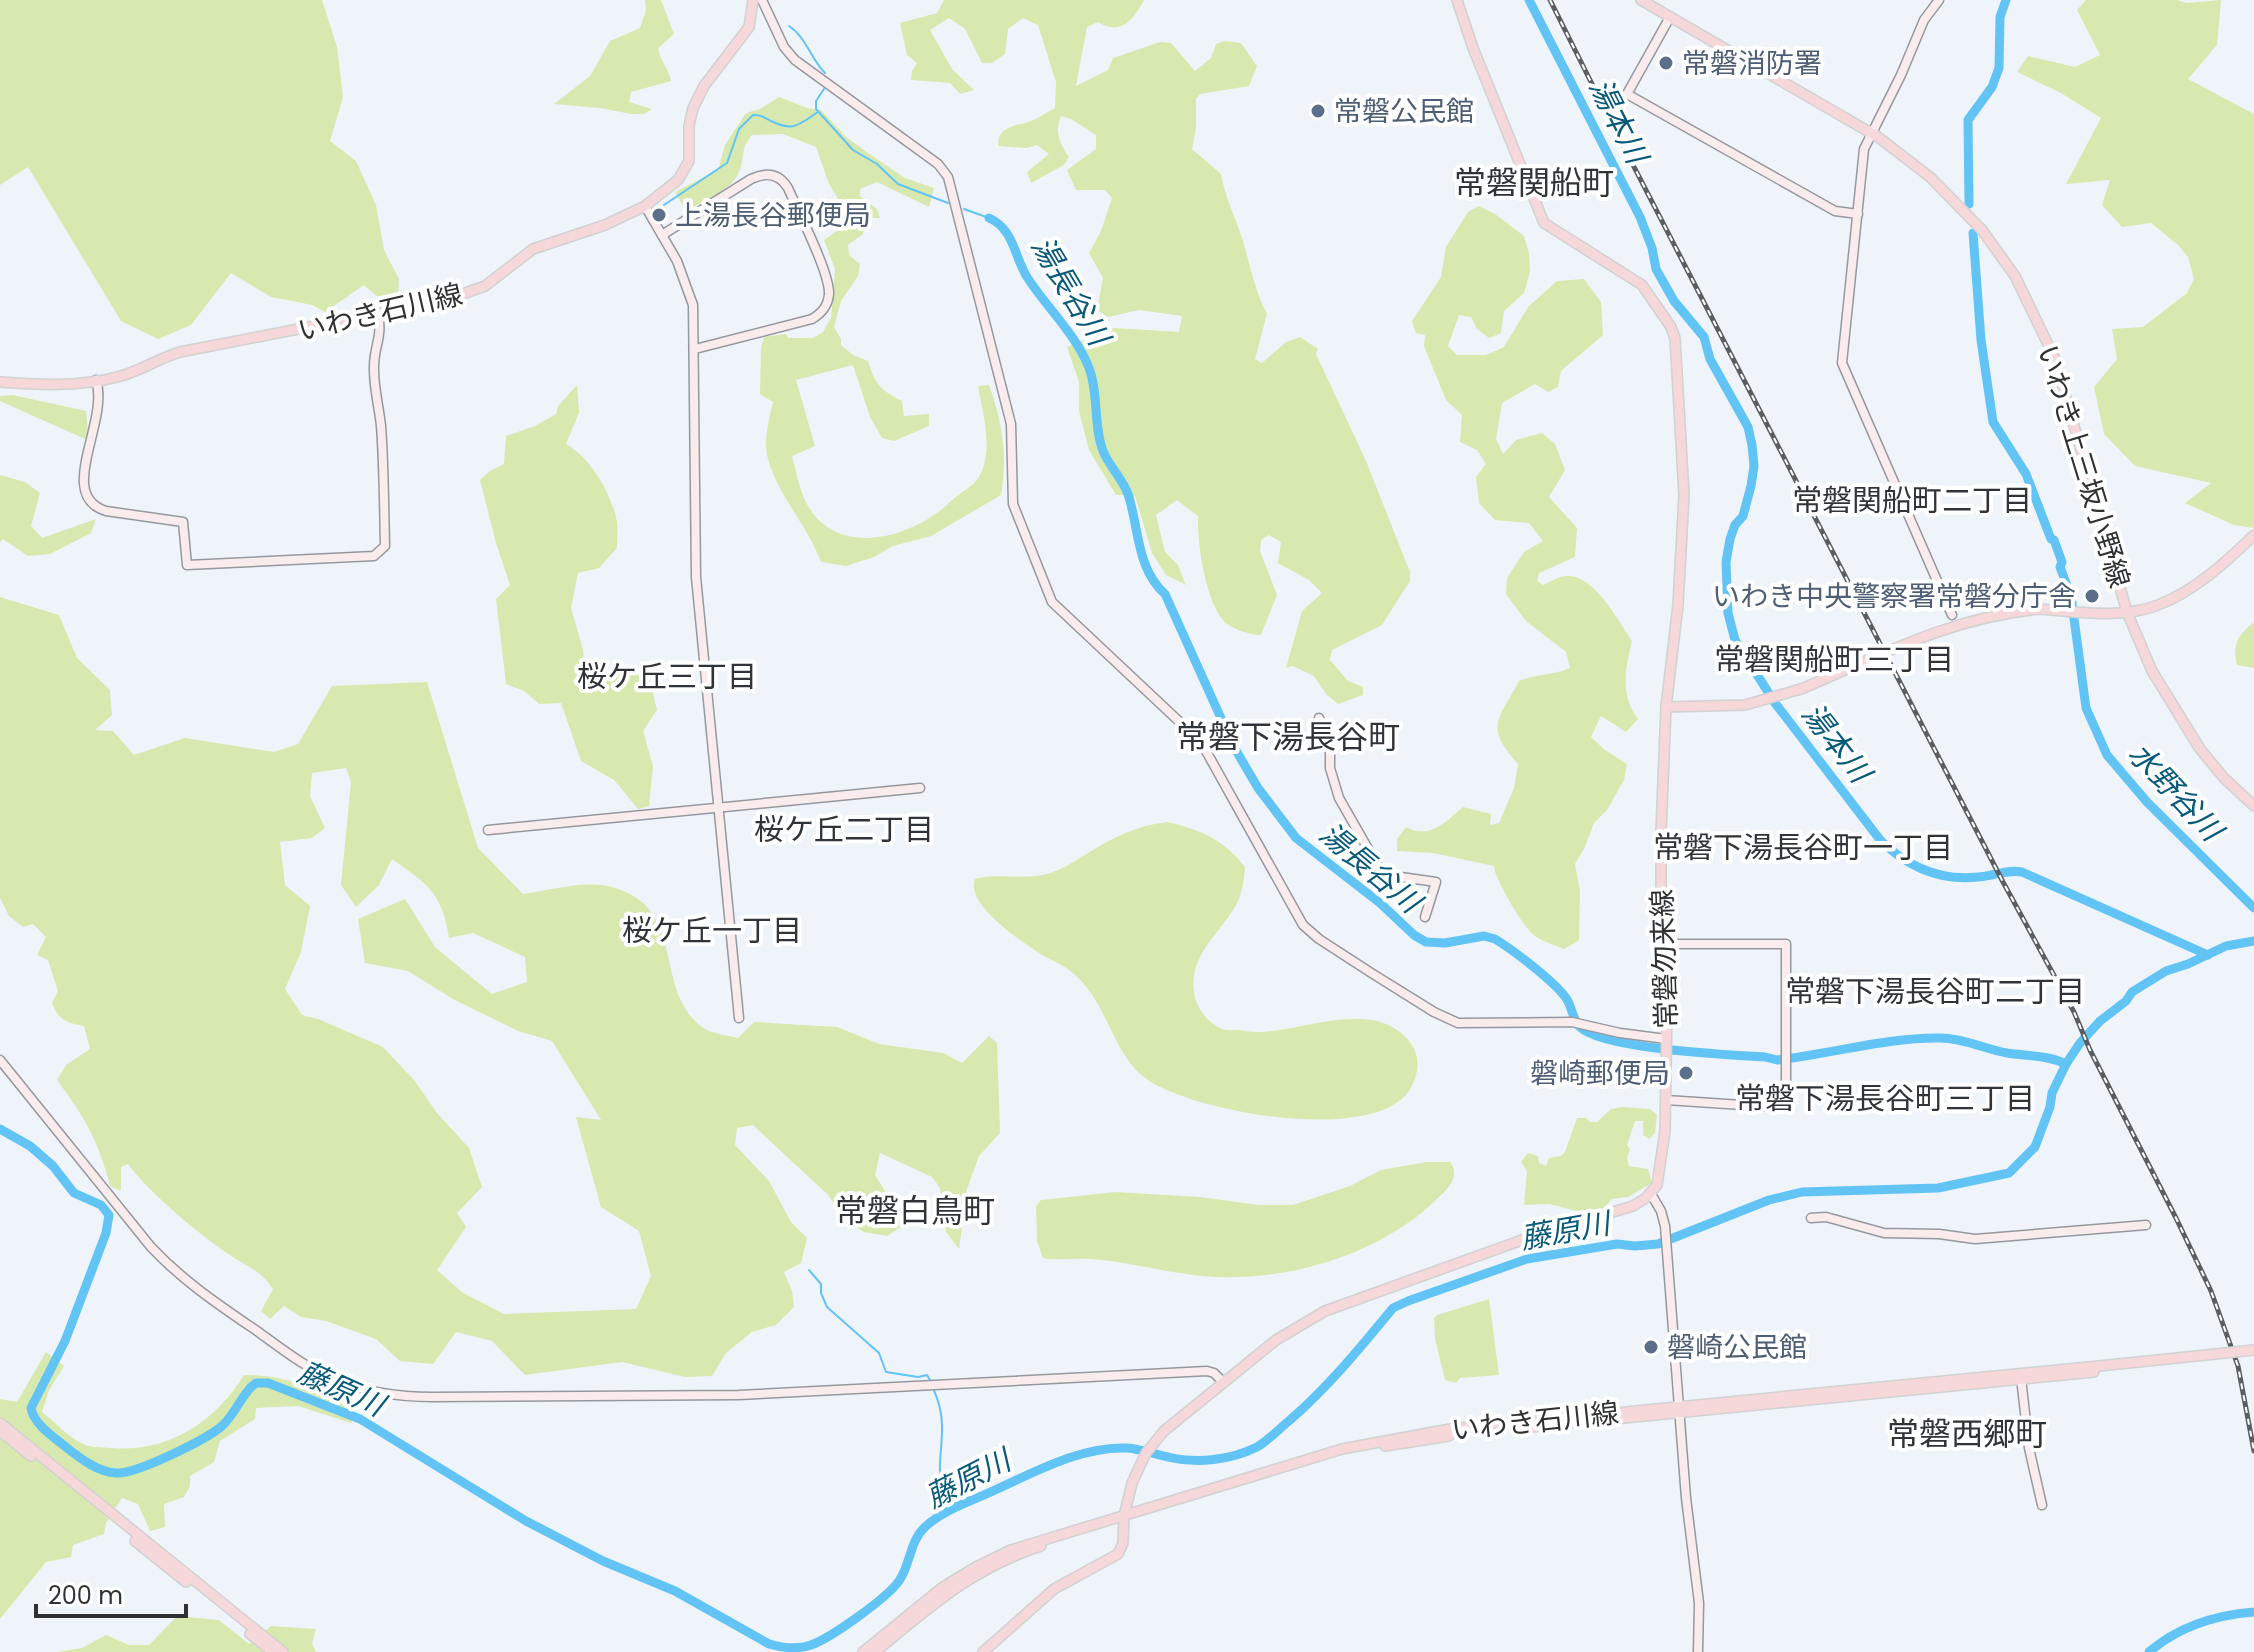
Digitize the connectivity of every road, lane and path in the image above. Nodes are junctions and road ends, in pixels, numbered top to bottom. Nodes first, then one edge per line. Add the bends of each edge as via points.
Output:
1 (753, 0) edge
2 (762, 0) edge
3 (1457, 0) edge
4 (1641, 0) edge
5 (1939, 0) edge
6 (1670, 17) junction
7 (1871, 132) junction
8 (645, 206) junction
9 (1858, 214) junction
10 (662, 235) junction
11 (378, 314) junction
12 (695, 349) junction
13 (96, 380) junction
14 (0, 382) edge
15 (2254, 535) edge
16 (2127, 612) junction
17 (1952, 615) dead end
18 (1666, 707) junction
19 (1319, 718) dead end
20 (920, 788) dead end
21 (2254, 806) edge
22 (719, 808) junction
23 (488, 830) dead end
24 (1425, 917) dead end
25 (1662, 944) junction
26 (739, 1018) dead end
27 (1666, 1046) junction
28 (0, 1060) edge
29 (1666, 1100) junction
30 (1651, 1194) junction
31 (1811, 1218) dead end
32 (2146, 1225) dead end
33 (2254, 1353) edge
34 (2129, 1366) junction
35 (2021, 1378) junction
36 (1223, 1382) junction
37 (1679, 1410) junction
38 (0, 1423) edge
39 (0, 1431) edge
40 (2042, 1505) dead end
41 (1124, 1519) junction
42 (273, 1652) edge
43 (283, 1652) edge
44 (863, 1652) edge
45 (875, 1652) edge
46 (983, 1652) edge
47 (1698, 1652) edge

1 - 8 main road, いわき石川線 via 749,27 693,108 687,167
2 - 27 street via 795,60 938,164 948,177 1011,424 1015,513 1052,602 1201,742 1303,925 1453,1021 1577,1022
3 - 18 main road, 常磐勿来線 via 1544,223 1642,285 1675,338 1684,495
4 - 6 main road, いわき上三坂小野線
5 - 7 street via 1924,20
6 - 7 main road, いわき上三坂小野線
6 - 9 street via 1627,94 1835,211
7 - 9 street via 1864,149
7 - 16 main road, いわき上三坂小野線 via 1962,207 2029,303 2062,379
8 - 10 street
8 - 11 main road, いわき石川線 via 533,249 495,280 464,295
9 - 17 street via 1842,363
10 - 12 street via 689,289
10 - 12 street via 751,179 773,175 788,188 829,284 827,304 812,319
11 - 13 main road, いわき石川線 via 180,352 118,377
11 - 13 street via 381,334 374,372 385,546 374,556 187,565 183,522 106,511 86,498 82,481 96,420
12 - 22 street via 696,577
13 - 14 main road, いわき石川線
15 - 16 main road via 2187,590 2157,606
16 - 18 main road, bridge via 2004,612 1948,626 1787,694 1725,707
16 - 21 main road, いわき上三坂小野線 via 2152,671 2190,734
18 - 25 main road, 常磐勿来線
19 - 24 street via 1339,798 1376,865 1387,875 1436,882
20 - 22 street
22 - 23 street
22 - 26 street
25 - 27 main road, 常磐勿来線
25 - 29 street via 1786,944 1786,1108
27 - 29 main road, 常磐勿来線
28 - 36 street via 177,1274 293,1357 336,1380 391,1394 432,1397 728,1395 1207,1371
29 - 30 main road, 常磐勿来線 via 1658,1180
30 - 36 main road via 1633,1206 1325,1311 1295,1327
30 - 37 street via 1665,1226
31 - 32 street via 1884,1233 1989,1240
33 - 34 main road, いわき石川線, bridge
34 - 35 main road, いわき石川線
34 - 37 main road, いわき石川線
35 - 37 main road, いわき石川線
35 - 40 street
36 - 41 main road via 1153,1442 1140,1463
37 - 41 main road, いわき石川線 via 1377,1447
37 - 47 street via 1699,1603
38 - 43 main road
39 - 42 main road
41 - 44 main road, いわき石川線 via 1027,1544 976,1567 922,1602
41 - 45 main road, いわき石川線 via 974,1574
41 - 46 main road via 1118,1554 1054,1589

